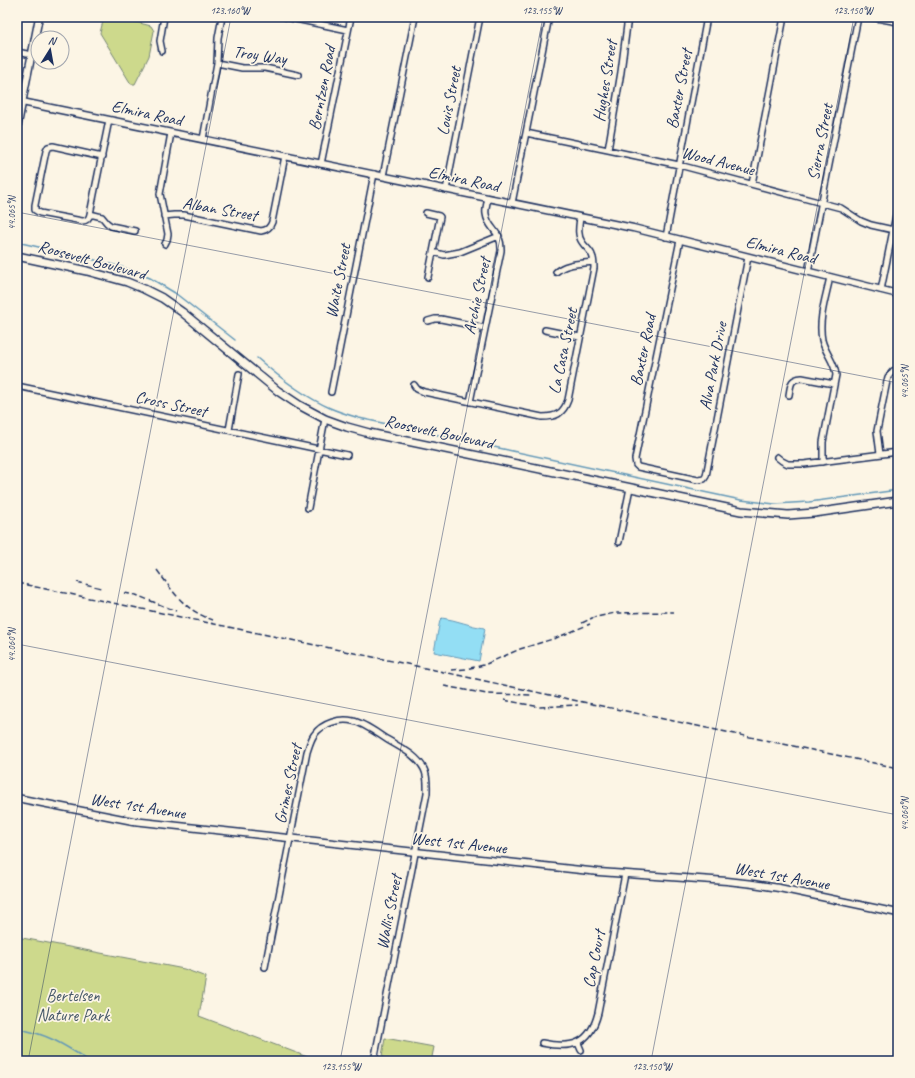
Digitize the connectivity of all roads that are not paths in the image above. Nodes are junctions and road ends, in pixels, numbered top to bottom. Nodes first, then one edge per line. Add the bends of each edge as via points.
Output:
1 (39, 17) edge
2 (164, 17) edge
3 (222, 17) edge
4 (286, 17) edge
5 (351, 17) edge
6 (414, 17) edge
7 (480, 17) edge
8 (549, 17) edge
9 (628, 17) edge
10 (707, 17) edge
11 (784, 17) edge
12 (858, 17) edge
13 (871, 17) edge
14 (898, 22) edge
15 (37, 30) edge
16 (348, 30) junction
17 (162, 51) dead end
18 (17, 52) edge
19 (30, 55) edge
20 (217, 63) junction
21 (30, 64) edge
22 (298, 75) dead end
23 (22, 102) junction
24 (109, 120) junction
25 (17, 129) edge
26 (170, 132) junction
27 (526, 133) junction
28 (203, 139) junction
29 (608, 150) junction
30 (285, 156) junction
31 (102, 157) junction
32 (321, 164) junction
33 (679, 165) junction
34 (374, 174) junction
35 (383, 176) junction
36 (752, 184) junction
37 (446, 190) junction
38 (488, 198) junction
39 (822, 202) junction
40 (512, 203) junction
41 (898, 205) edge
42 (426, 213) dead end
43 (90, 214) junction
44 (164, 216) junction
45 (580, 217) junction
46 (896, 230) edge
47 (135, 231) dead end
48 (499, 236) junction
49 (666, 237) junction
50 (680, 240) junction
51 (165, 244) dead end
52 (433, 252) junction
53 (17, 256) edge
54 (748, 257) junction
55 (593, 262) junction
56 (556, 272) dead end
57 (808, 272) junction
58 (428, 277) dead end
59 (830, 277) junction
60 (881, 290) junction
61 (898, 294) edge
62 (428, 321) dead end
63 (485, 328) junction
64 (546, 330) dead end
65 (580, 337) junction
66 (893, 370) dead end
67 (239, 374) dead end
68 (834, 384) junction
69 (414, 385) dead end
70 (17, 386) edge
71 (330, 392) dead end
72 (789, 395) dead end
73 (470, 402) junction
74 (326, 419) junction
75 (229, 430) junction
76 (319, 449) junction
77 (898, 452) edge
78 (880, 454) junction
79 (347, 455) dead end
80 (777, 457) dead end
81 (823, 462) junction
82 (704, 479) joint
83 (630, 488) junction
84 (898, 501) edge
85 (308, 508) dead end
86 (619, 542) dead end
87 (424, 769) joint
88 (17, 798) edge
89 (290, 838) junction
90 (415, 852) junction
91 (625, 874) junction
92 (898, 913) edge
93 (265, 967) dead end
94 (542, 1043) dead end
95 (578, 1043) junction
96 (581, 1050) dead end
97 (374, 1061) edge

1 - 15 street
2 - 17 street via 160,41
3 - 20 street
4 - 16 street
5 - 16 street, Berntzen Road
6 - 35 street
7 - 37 street, Louis Street
8 - 27 street
9 - 29 street, Hughes Street via 622,72
10 - 33 street, Baxter Street
11 - 36 street
12 - 39 street, Sierra Street
13 - 14 street
16 - 32 street, Berntzen Road
18 - 19 street
20 - 22 street, Troy Way via 242,68 265,68
20 - 28 street
21 - 23 street
23 - 24 street, Elmira Road
23 - 25 street
24 - 26 street, Elmira Road
24 - 31 street
26 - 28 street, Elmira Road
26 - 44 street via 160,192
27 - 29 street, Wood Avenue
27 - 40 street
28 - 30 street, Elmira Road
29 - 33 street, Wood Avenue
30 - 32 street, Elmira Road
30 - 44 street, Alban Street via 272,222 267,229 184,215
31 - 43 street
31 - 43 street via 53,146 48,147 46,151 35,210 82,221 87,220
32 - 34 street, Elmira Road
33 - 36 street, Wood Avenue
33 - 49 street, Baxter Street
34 - 35 street, Elmira Road
34 - 71 street, Waite Street
35 - 37 street, Elmira Road
36 - 39 street, Wood Avenue
37 - 38 street, Elmira Road
38 - 40 street, Elmira Road
38 - 48 street, Archie Street via 486,215
39 - 46 street, Wood Avenue via 841,208 871,225
39 - 57 street, Sierra Street
40 - 45 street, Elmira Road
41 - 46 street
42 - 52 street via 440,217
43 - 47 street via 103,217 111,226
44 - 51 street via 168,234
45 - 49 street, Elmira Road
45 - 55 street, La Casa Street via 580,237 593,256
46 - 60 street
48 - 52 street via 464,250 444,254
48 - 63 street, Archie Street via 501,251
49 - 50 street, Elmira Road
50 - 54 street, Elmira Road
50 - 82 street, Baxter Road via 635,459 638,467 698,480
52 - 58 street
53 - 74 main road, Roosevelt Boulevard via 127,282 162,298 278,391
54 - 57 street, Elmira Road
54 - 82 street, Alva Park Drive
55 - 56 street via 568,265
55 - 65 street, La Casa Street via 594,273
57 - 59 street, Elmira Road
59 - 60 street, Elmira Road
59 - 68 street via 821,329 825,351 835,369
60 - 61 street, Elmira Road
62 - 63 street via 441,319
63 - 73 street, Archie Street
64 - 65 street
65 - 73 street, La Casa Street via 568,400 561,412 556,415 542,417
66 - 78 street via 888,377 878,425
67 - 75 street
68 - 72 street via 798,378 791,383
68 - 81 street via 823,442
69 - 73 street, La Casa Street via 424,392
70 - 75 street, Cross Street
74 - 76 street
74 - 83 main road, Roosevelt Boulevard via 369,433
75 - 76 street, Cross Street
76 - 79 street, Cross Street
76 - 85 street
77 - 78 street
78 - 81 street
80 - 81 street via 788,464 796,465
83 - 84 main road, Roosevelt Boulevard via 741,511 788,515
83 - 86 street
87 - 89 street, Grimes Street via 408,752 353,721 342,720 320,728 314,734 307,752
87 - 90 street, Wallis Street via 427,777 427,794
88 - 89 street, West 1st Avenue via 133,821
89 - 90 street, West 1st Avenue
89 - 93 street, Grimes Street
90 - 91 street, West 1st Avenue
90 - 97 street, Wallis Street
91 - 92 street, West 1st Avenue via 753,884
91 - 95 street, Cap Court via 596,1018 589,1032
94 - 95 street via 562,1046
95 - 96 street

